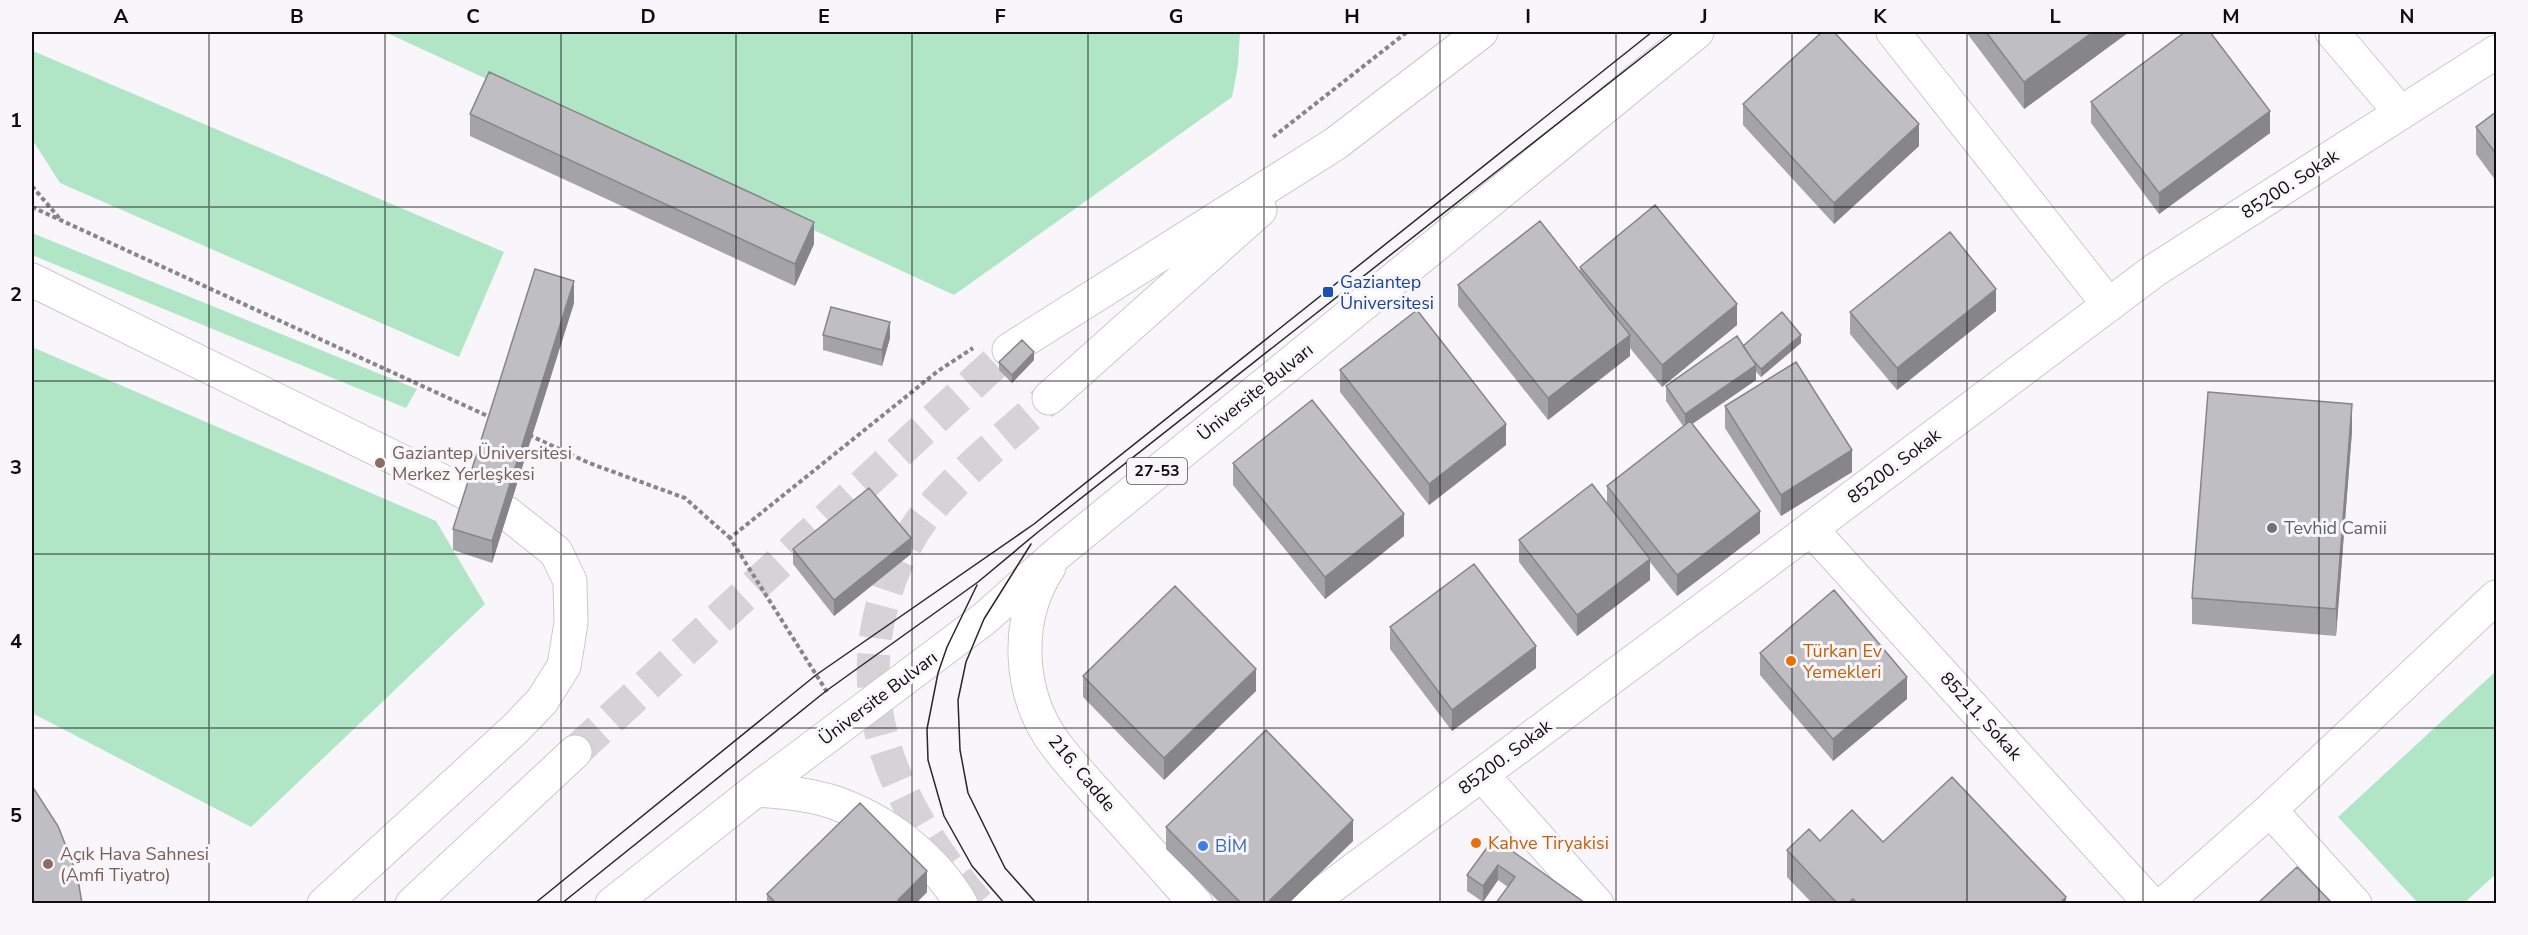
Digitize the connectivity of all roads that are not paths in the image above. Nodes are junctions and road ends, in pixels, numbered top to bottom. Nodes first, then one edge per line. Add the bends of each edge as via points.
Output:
1 (1481, 32) edge
2 (1697, 32) edge
3 (1893, 32) edge
4 (2332, 32) edge
5 (2496, 52) edge
6 (2401, 113) junction
7 (1335, 144) junction
8 (32, 280) edge
9 (2109, 305) junction
10 (1010, 350) tunnel mouth
11 (1048, 398) tunnel mouth
12 (1811, 529) junction
13 (1058, 553) junction
14 (2496, 597) edge
15 (575, 752) tunnel mouth
16 (1482, 775) junction
17 (756, 790) junction
18 (2270, 810) junction
19 (324, 903) edge
20 (412, 903) edge
21 (612, 903) edge
22 (960, 903) edge
23 (1196, 903) edge
24 (1308, 903) edge
25 (1597, 903) edge
26 (2151, 903) edge
27 (2164, 903) edge
28 (2355, 903) edge

1 - 7 street
2 - 13 street, Üniversite Bulvarı / 27-53
3 - 9 street
4 - 6 street
5 - 6 street, 85200. Sokak
6 - 9 street, 85200. Sokak via 2155,270
7 - 10 street
7 - 11 street
8 - 19 street via 507,513 556,552 570,581 571,623 564,666 542,701
9 - 12 street, 85200. Sokak
12 - 16 street, 85200. Sokak
12 - 26 street, 85211. Sokak
13 - 17 street, Üniversite Bulvarı / 27-53 via 984,619
13 - 23 street, 216. Cadde via 1036,592 1027,625 1025,659 1034,704 1055,744
14 - 18 street
15 - 20 street
16 - 24 street, 85200. Sokak
16 - 25 street
17 - 21 street, Üniversite Bulvarı / 27-53
17 - 22 street via 814,797 868,818 902,839 931,865
18 - 27 street
18 - 28 street

